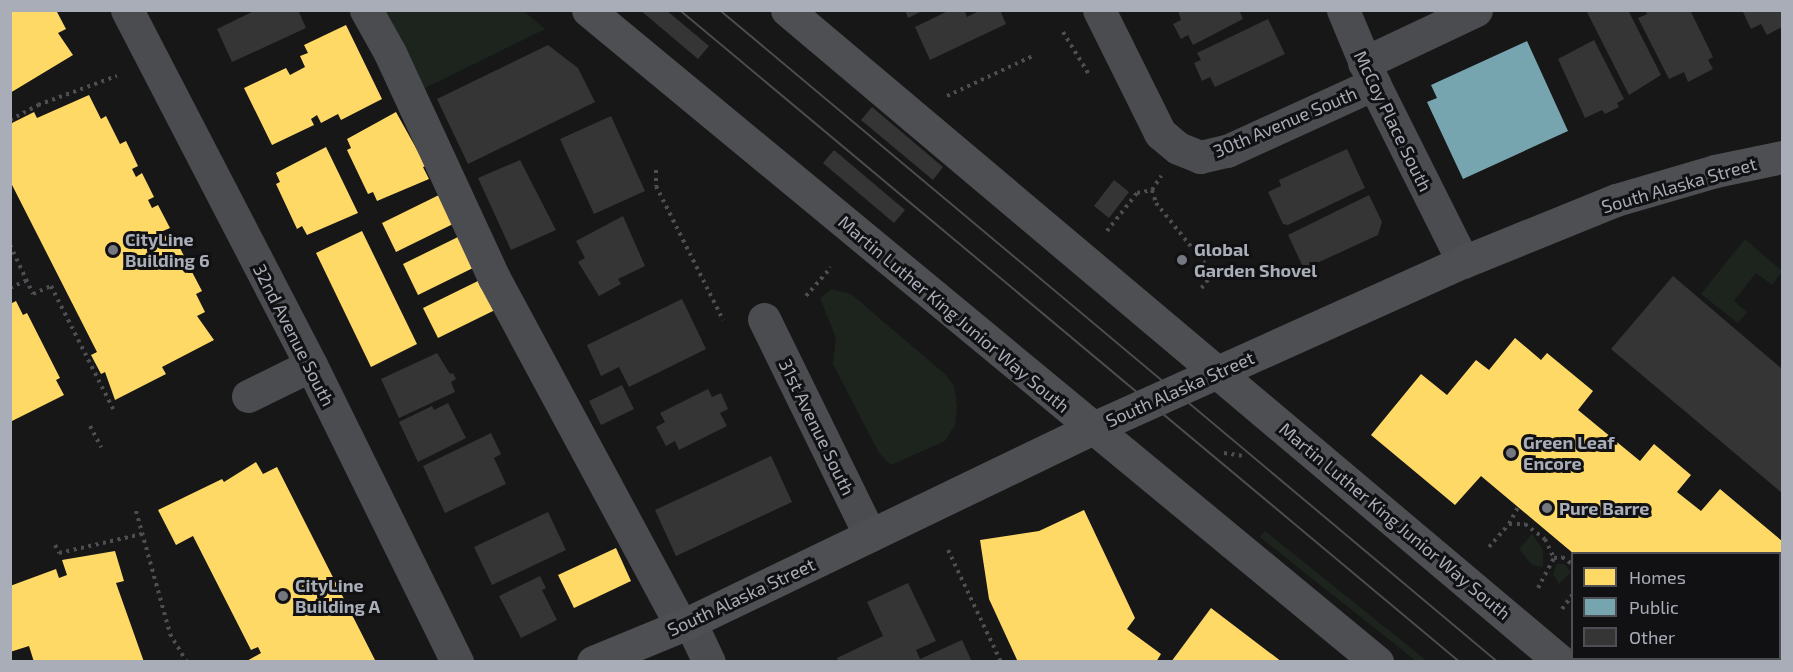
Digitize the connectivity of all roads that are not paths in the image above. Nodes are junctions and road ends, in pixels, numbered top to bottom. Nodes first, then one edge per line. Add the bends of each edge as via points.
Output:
1 (127, 10) edge
2 (366, 10) edge
3 (588, 10) edge
4 (787, 10) edge
5 (1099, 10) edge
6 (1343, 10) edge
7 (1476, 10) edge
8 (1369, 74) junction
9 (1782, 157) edge
10 (1463, 262) junction
11 (764, 319) dead end
12 (311, 365) junction
13 (1220, 371) junction
14 (248, 396) dead end
15 (1093, 428) junction
16 (870, 535) junction
17 (686, 624) junction
18 (457, 662) edge
19 (593, 662) edge
20 (709, 662) edge
21 (1377, 662) edge
22 (1561, 662) edge

1 - 12 street, 32nd Avenue South
2 - 17 street via 390,53 494,278
3 - 15 main road, Martin Luther King Junior Way South
4 - 13 main road, Martin Luther King Junior Way South
5 - 8 street, 30th Avenue South via 1160,132 1178,148 1200,157 1227,151
6 - 8 street, McCoy Place South
7 - 8 street, 30th Avenue South
8 - 10 street, McCoy Place South
9 - 10 main road, South Alaska Street via 1715,171 1616,200
10 - 13 main road, South Alaska Street
11 - 16 street, 31st Avenue South
12 - 14 street
12 - 18 street, 32nd Avenue South
13 - 15 main road, South Alaska Street
13 - 22 main road, Martin Luther King Junior Way South
15 - 16 main road, South Alaska Street
15 - 21 main road, Martin Luther King Junior Way South
16 - 17 main road, South Alaska Street
17 - 19 main road, South Alaska Street
17 - 20 street

